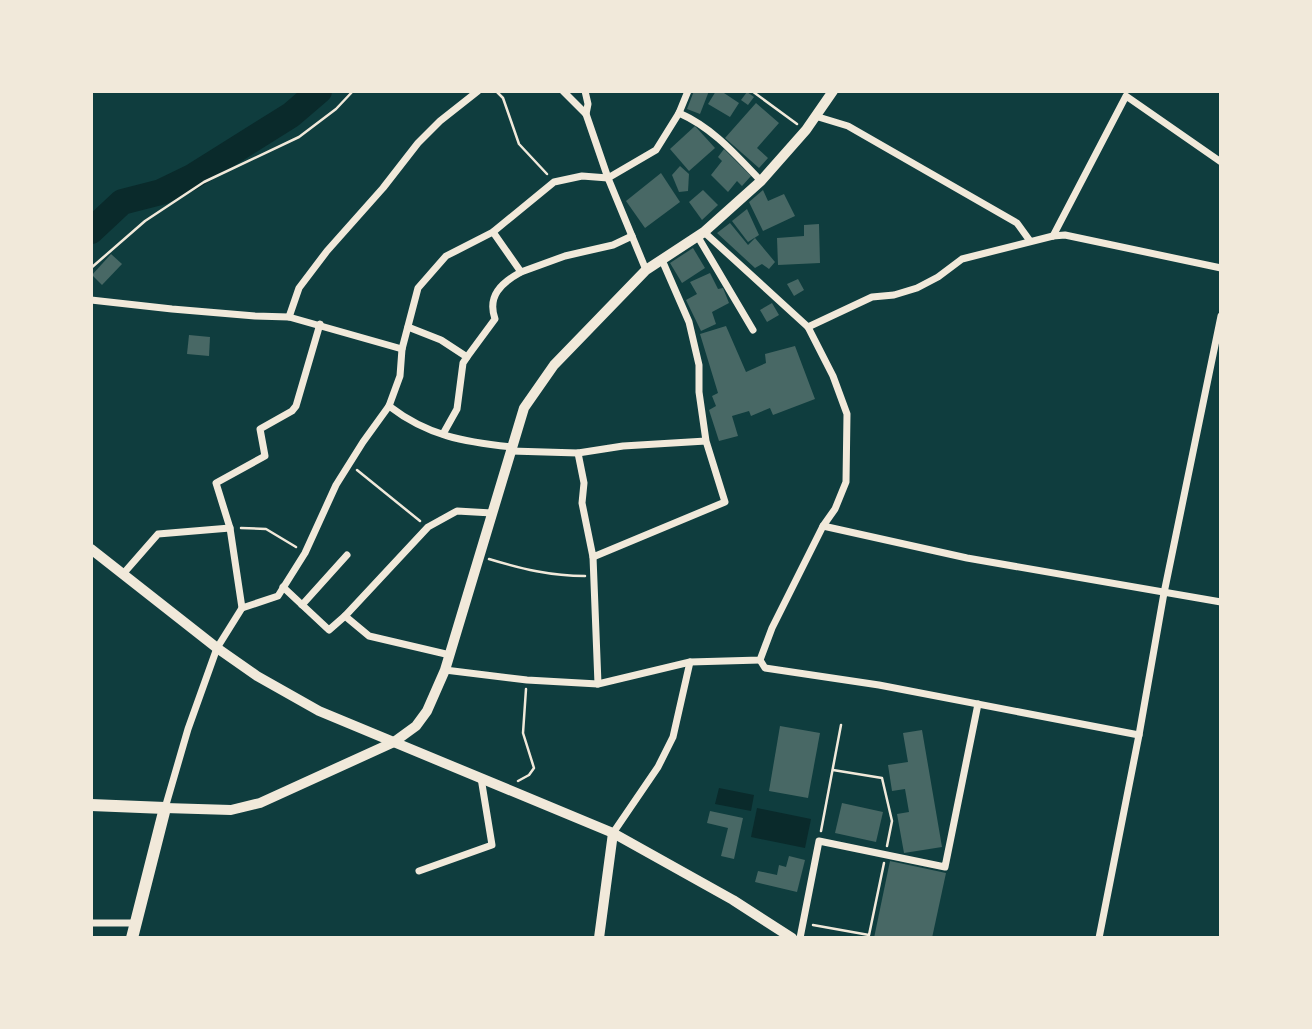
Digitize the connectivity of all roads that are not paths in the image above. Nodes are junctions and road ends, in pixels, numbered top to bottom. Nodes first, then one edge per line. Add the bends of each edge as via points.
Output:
1 (478, 91) edge
2 (563, 91) edge
3 (585, 91) edge
4 (688, 91) edge
5 (833, 91) edge
6 (1125, 94) edge
7 (679, 113) junction
8 (586, 114) junction
9 (815, 116) junction
10 (1221, 162) edge
11 (608, 178) junction
12 (761, 181) junction
13 (493, 232) junction
14 (701, 234) junction
15 (632, 236) junction
16 (1053, 236) junction
17 (1030, 242) junction
18 (662, 260) junction
19 (1221, 268) edge
20 (646, 270) junction
21 (521, 272) junction
22 (91, 300) edge
23 (1221, 316) edge
24 (289, 317) junction
25 (320, 324) junction
26 (408, 327) junction
27 (808, 327) junction
28 (753, 330) dead end
29 (402, 349) junction
30 (467, 357) junction
31 (389, 406) junction
32 (443, 435) junction
33 (706, 441) junction
34 (511, 449) junction
35 (578, 453) junction
36 (492, 513) junction
37 (823, 526) junction
38 (230, 528) junction
39 (91, 549) edge
40 (348, 555) dead end
41 (593, 557) junction
42 (123, 574) junction
43 (283, 587) junction
44 (1164, 593) junction
45 (1221, 602) edge
46 (302, 605) junction
47 (242, 608) junction
48 (345, 616) junction
49 (217, 648) junction
50 (450, 655) junction
51 (760, 660) junction
52 (690, 662) junction
53 (445, 670) junction
54 (598, 684) junction
55 (978, 704) junction
56 (1139, 735) junction
57 (394, 742) junction
58 (481, 778) junction
59 (91, 806) edge
60 (164, 808) junction
61 (612, 833) junction
62 (419, 871) dead end
63 (91, 923) edge
64 (136, 923) junction
65 (132, 938) edge
66 (599, 938) edge
67 (792, 938) edge
68 (800, 938) edge
69 (1099, 938) edge

1 - 24 street via 418,143 327,251 299,288
2 - 8 street
3 - 8 street
4 - 7 street
5 - 9 street
6 - 10 street
6 - 16 street
7 - 11 street via 656,150
7 - 12 street via 718,136
8 - 11 street
9 - 12 street
9 - 17 street via 848,126 1006,216
11 - 13 street via 582,176 554,182
11 - 15 street
12 - 14 street
13 - 21 street
13 - 26 street via 446,256 433,268 418,288
14 - 18 street
14 - 27 street
14 - 28 street
15 - 20 street
15 - 21 street
16 - 17 street
16 - 19 street
17 - 27 street via 962,259 917,288 872,297
18 - 20 street
18 - 33 street via 689,322 699,366
20 - 34 street via 554,365 524,408
21 - 30 street via 496,290 495,319
22 - 24 street
23 - 44 street
24 - 25 street
25 - 29 street
25 - 38 street via 296,406 260,429 265,456 216,483
26 - 29 street
26 - 30 street
27 - 37 street via 847,414 846,482
29 - 31 street via 400,376
30 - 32 street via 457,409
31 - 32 street via 415,424
31 - 43 street via 336,485
32 - 34 street
33 - 35 street
33 - 41 street via 725,502
34 - 35 street
34 - 36 street
35 - 41 street
36 - 48 street via 457,511 428,527
36 - 50 street
37 - 44 street via 967,558
37 - 51 street
38 - 42 street via 158,534
38 - 47 street
39 - 42 street
40 - 46 street
41 - 54 street
42 - 49 street
43 - 46 street
43 - 47 street via 278,596
44 - 45 street
44 - 56 street
46 - 48 street via 329,630
47 - 49 street
48 - 50 street via 369,636
49 - 57 street via 319,711
49 - 60 street
50 - 53 street
51 - 52 street
51 - 55 street via 765,668
52 - 54 street
52 - 61 street via 673,737
53 - 54 street
53 - 57 street via 427,711
55 - 56 street
55 - 68 street via 945,867 819,841
56 - 69 street
57 - 58 street
57 - 60 street via 260,803 231,810
58 - 61 street
58 - 62 street via 492,845
59 - 60 main road
60 - 64 main road
61 - 66 street
61 - 67 street
63 - 64 street
64 - 65 main road

